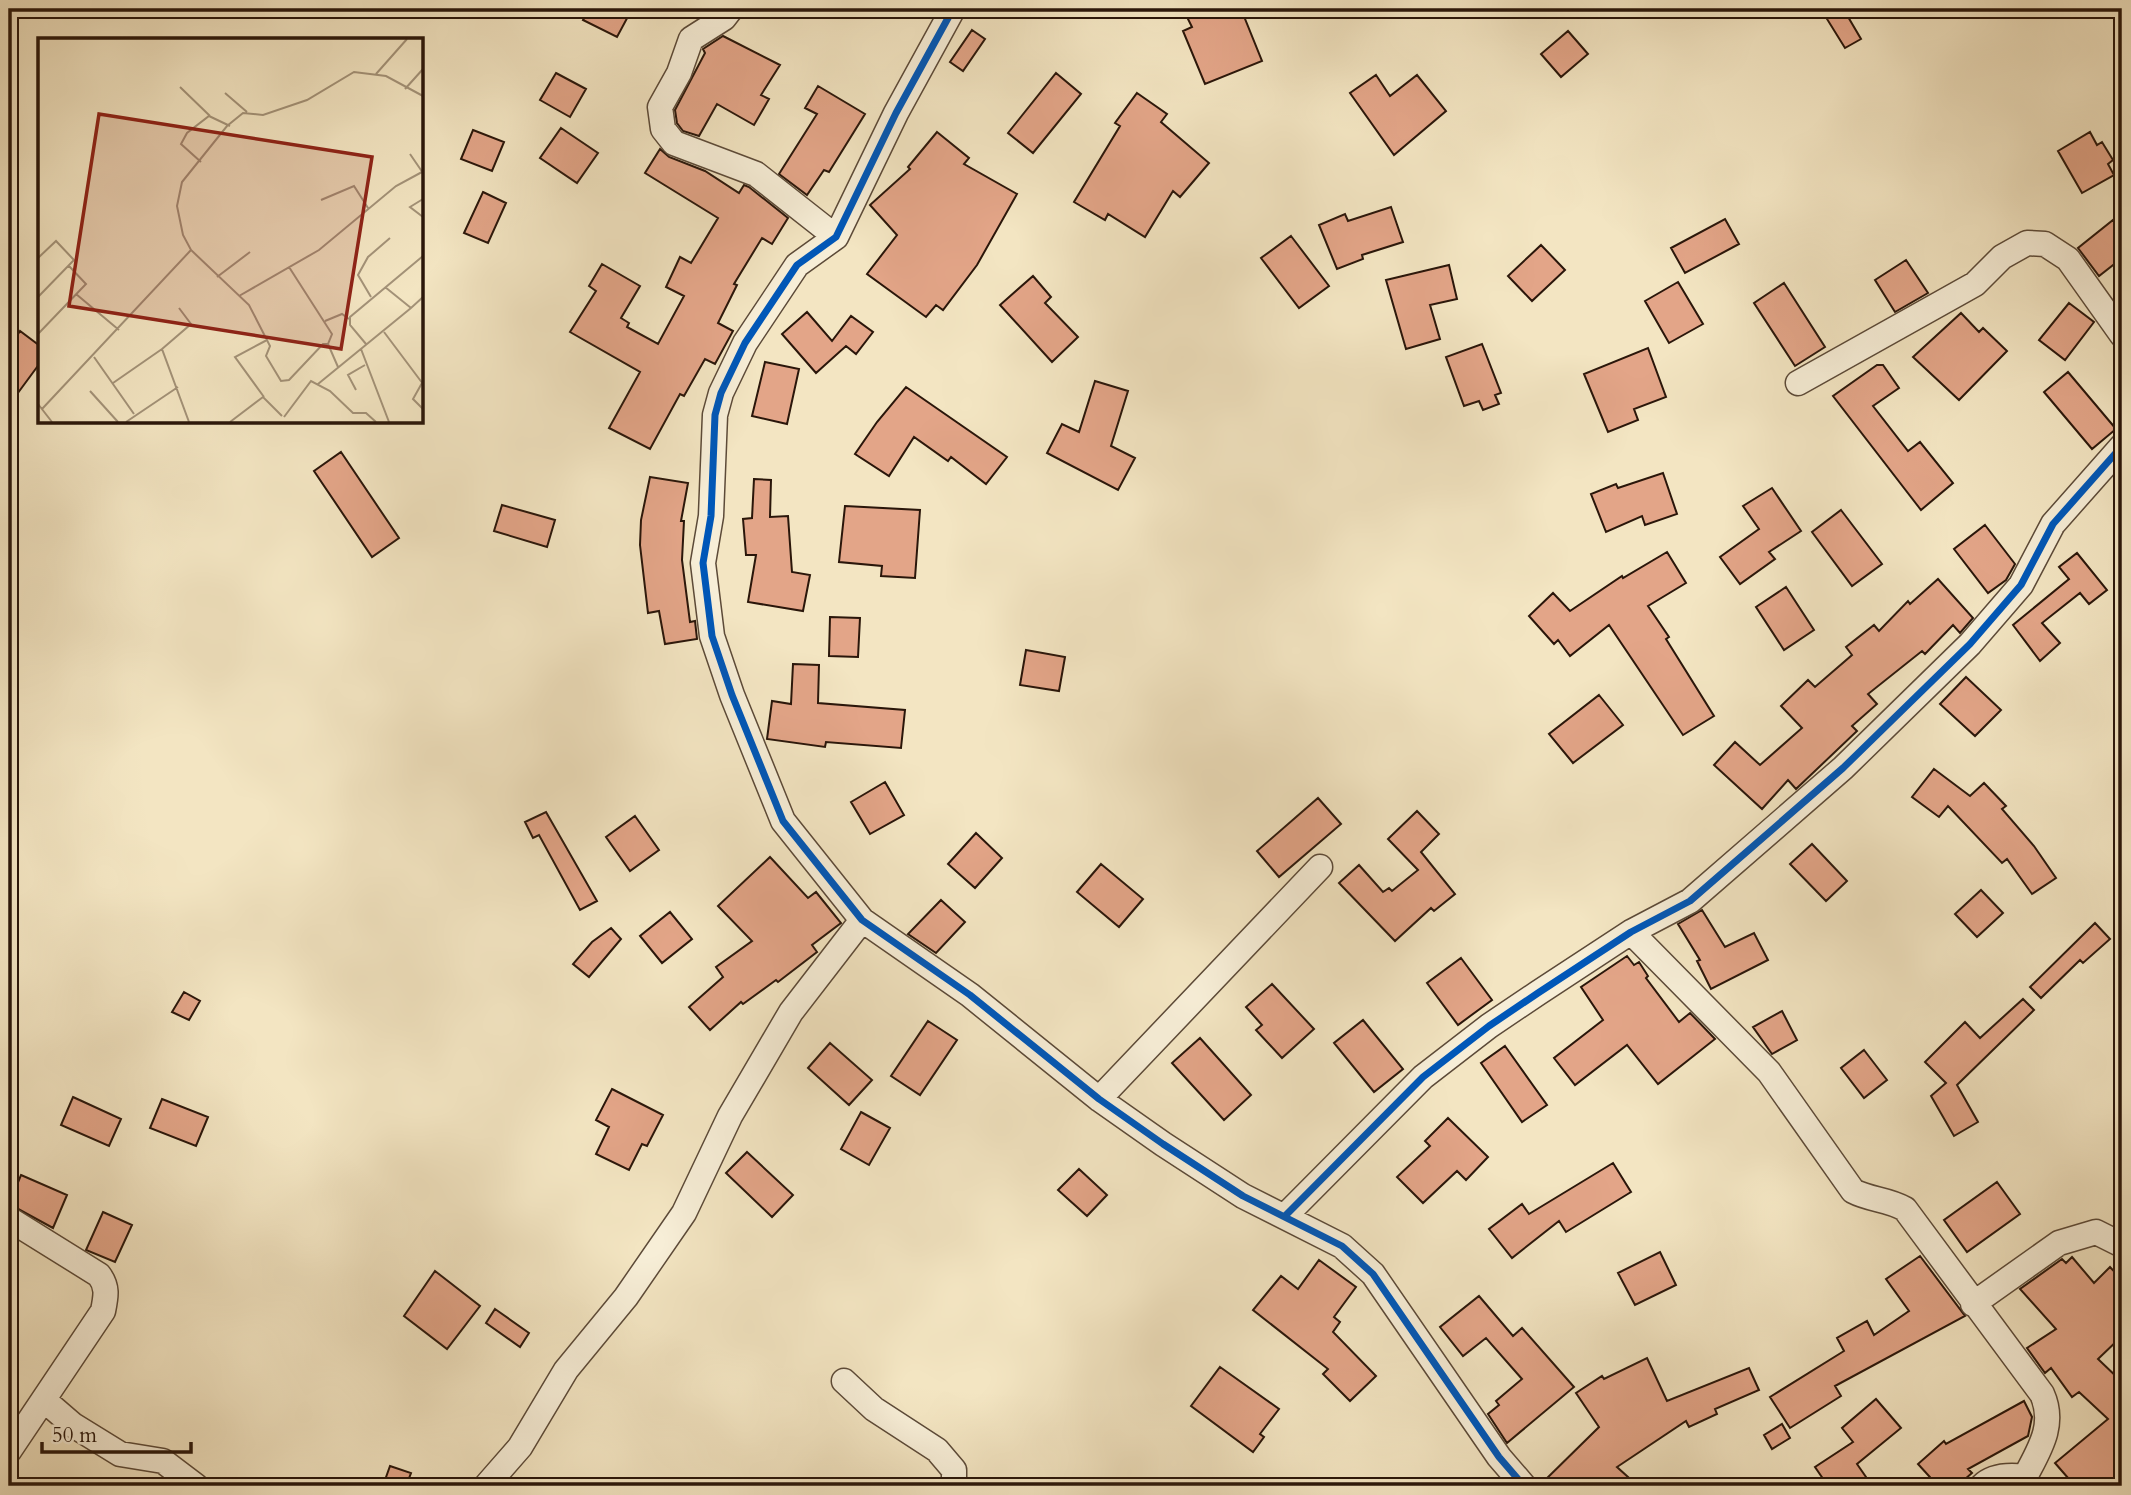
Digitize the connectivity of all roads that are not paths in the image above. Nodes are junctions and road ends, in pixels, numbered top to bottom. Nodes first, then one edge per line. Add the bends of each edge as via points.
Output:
1 (731, 9) edge
2 (953, 9) edge
3 (835, 237) junction
4 (2122, 334) edge
5 (1798, 383) dead end
6 (2122, 446) edge
7 (1320, 867) dead end
8 (862, 920) junction
9 (1631, 932) junction
10 (1099, 1099) junction
11 (1285, 1216) junction
12 (9, 1219) edge
13 (2122, 1245) edge
14 (1973, 1304) junction
15 (844, 1381) dead end
16 (44, 1401) junction
17 (9, 1451) edge
18 (2028, 1482) edge
19 (196, 1486) edge
20 (486, 1486) edge
21 (954, 1486) edge
22 (1524, 1486) edge
23 (1982, 1486) edge

1 - 3 street via 691,39 660,107 663,129 674,143 756,174
2 - 3 street
3 - 8 street via 797,265 745,343 721,393 715,415 711,516 703,563 712,636 783,821
4 - 5 street via 2068,259 2045,244 2028,243 2002,257 1964,290
6 - 9 street via 2053,524 2021,584 1909,706 1690,901
7 - 10 street
8 - 10 street via 980,1003
8 - 20 street via 791,1012 730,1116 684,1213 626,1297 566,1370 520,1447
9 - 11 street via 1489,1026 1423,1077
9 - 14 street via 1769,1072 1853,1191 1905,1209
10 - 11 street via 1243,1196
11 - 22 street via 1342,1245 1373,1274 1499,1457
12 - 16 street via 99,1275 106,1284 103,1311
13 - 14 street via 2096,1232 2059,1243
14 - 18 street via 2046,1404 2048,1428
15 - 21 street via 874,1409 937,1450 954,1470
16 - 17 street
16 - 19 street via 120,1454 163,1461
18 - 23 street via 1998,1477

